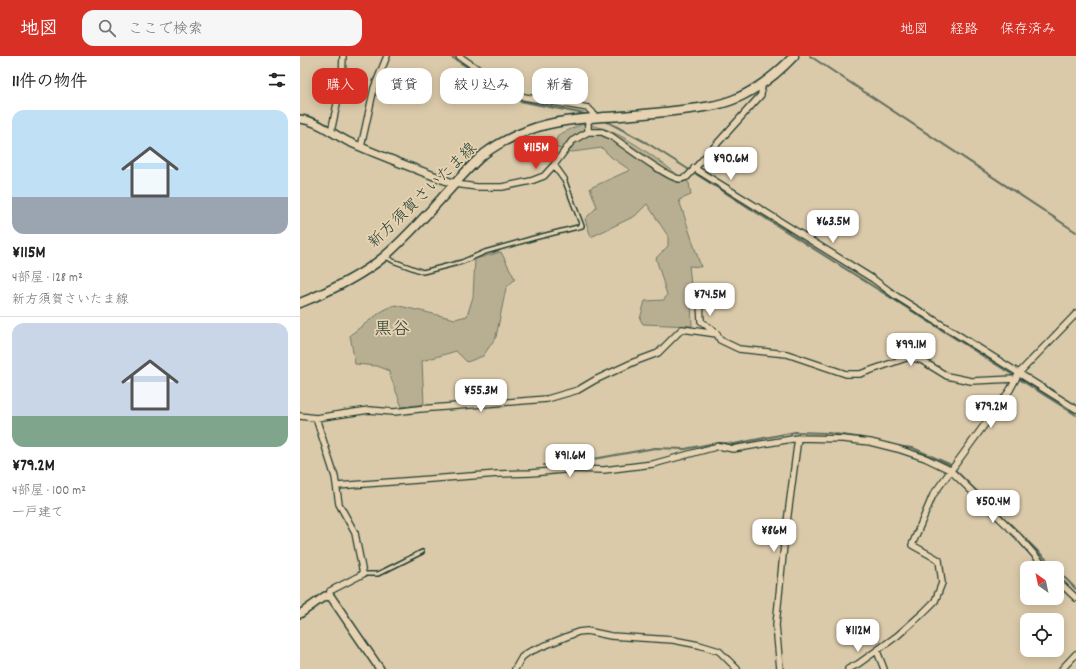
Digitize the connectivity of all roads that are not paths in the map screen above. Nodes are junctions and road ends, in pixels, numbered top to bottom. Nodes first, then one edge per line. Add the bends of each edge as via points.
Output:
1 (343, 56) edge
2 (387, 56) edge
3 (458, 56) edge
4 (794, 56) edge
5 (762, 84) junction
6 (592, 118) junction
7 (300, 119) edge
8 (332, 132) junction
9 (588, 132) junction
10 (361, 147) junction
11 (554, 165) junction
12 (694, 168) junction
13 (564, 179) joint
14 (455, 184) junction
15 (384, 256) junction
16 (700, 301) dead end
17 (300, 303) edge
18 (1076, 314) edge
19 (717, 334) junction
20 (1019, 373) junction
21 (1015, 378) junction
22 (1076, 409) edge
23 (300, 416) edge
24 (316, 418) junction
25 (798, 438) junction
26 (950, 470) junction
27 (337, 486) junction
28 (422, 552) dead end
29 (1040, 561) edge
30 (363, 574) junction
31 (1064, 587) edge
32 (329, 596) junction
33 (1076, 598) edge
34 (300, 614) edge
35 (877, 651) junction
36 (1076, 654) edge
37 (380, 669) edge
38 (515, 669) edge
39 (737, 669) edge
40 (780, 669) edge
41 (848, 669) edge
42 (884, 669) edge
43 (1062, 669) edge

1 - 8 street via 342,80
2 - 10 street via 374,88
3 - 6 street via 498,83 524,96 588,108 593,113
4 - 5 main road, 新方須賀さいたま線
5 - 6 main road, 新方須賀さいたま線 via 735,99 709,107
5 - 12 street via 761,95
6 - 9 street via 588,122
6 - 14 main road, 新方須賀さいたま線 via 552,123 516,135 485,154
7 - 8 street
8 - 10 street
9 - 11 street via 572,141
9 - 12 street via 602,132 611,136 673,177 686,177
10 - 14 street
11 - 13 street
11 - 14 street via 544,176 502,187
12 - 20 street
13 - 15 lane via 582,226 423,272 393,262
14 - 15 main road, 新方須賀さいたま線
15 - 17 main road, 新方須賀さいたま線 via 335,288
16 - 19 street via 701,321
18 - 20 street
19 - 21 street via 720,340 739,349 787,354 846,374 860,374 909,358 921,360 947,376 970,381
19 - 24 street via 682,329 658,353 578,390 547,399 394,412 369,410
20 - 21 street
20 - 22 street
21 - 26 street via 1010,390
23 - 24 street
24 - 27 street
25 - 26 street via 870,442 925,458
25 - 27 street via 732,449 719,446 653,464 604,470 573,469
25 - 40 street via 776,625
26 - 29 street
26 - 35 street via 933,495 912,545 939,560 942,583 935,601 923,614
27 - 30 street via 339,504 354,533
28 - 30 lane via 378,574
30 - 32 street via 330,591
31 - 33 street
32 - 34 street via 325,596
32 - 37 street
35 - 41 street
35 - 42 street
36 - 43 street
38 - 39 street via 522,657 529,652 578,632 587,631 611,636 673,640 700,645 719,651

